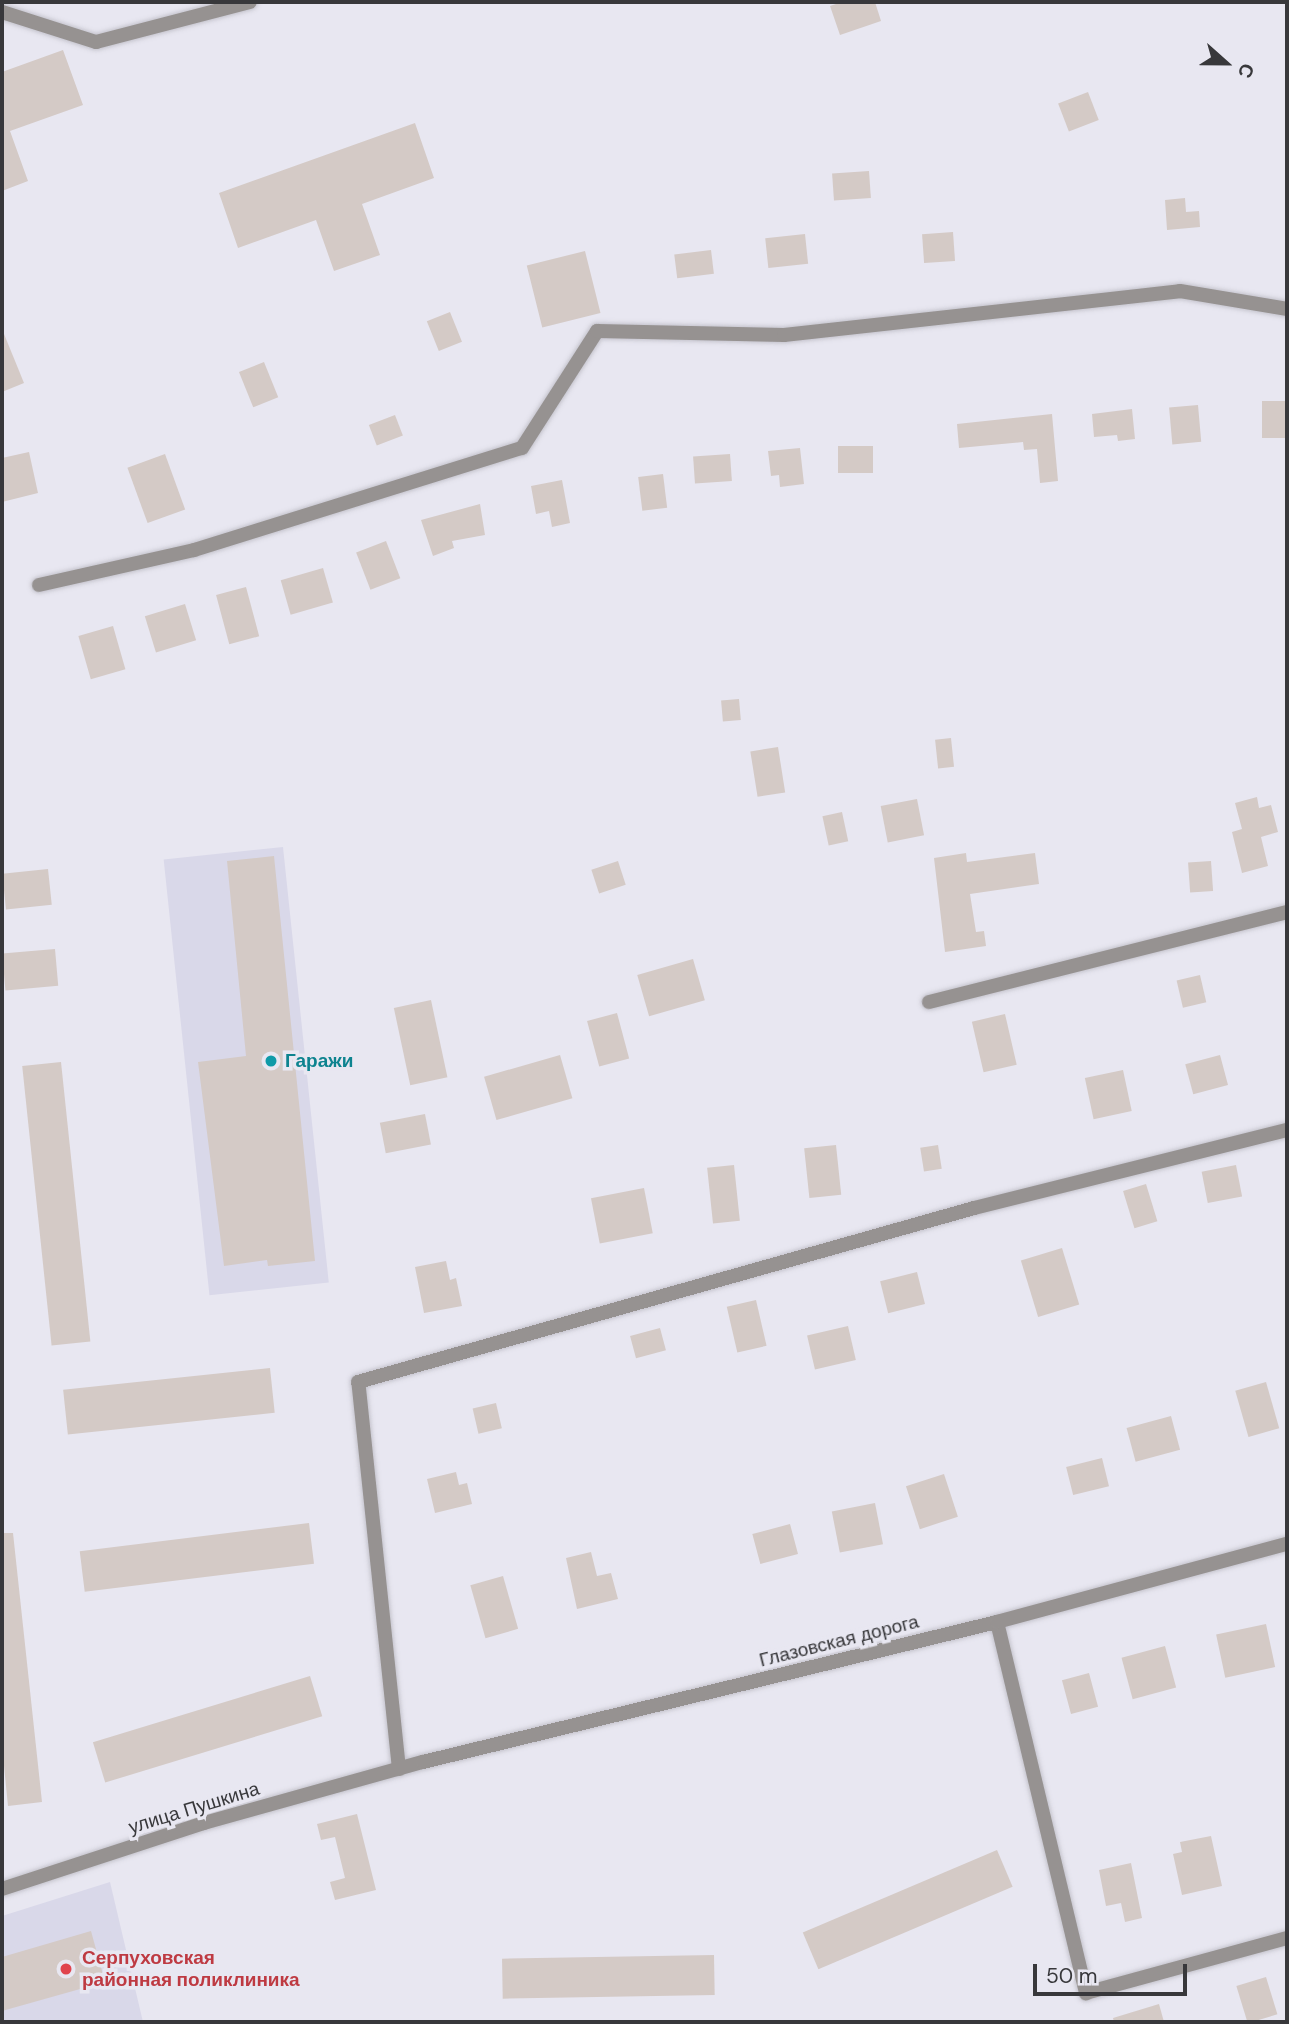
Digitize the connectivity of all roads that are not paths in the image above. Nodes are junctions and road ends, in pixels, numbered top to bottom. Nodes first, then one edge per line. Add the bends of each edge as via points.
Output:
1 (250, 2) edge
2 (2, 12) edge
3 (1287, 309) edge
4 (39, 586) dead end
5 (1287, 912) edge
6 (929, 1002) dead end
7 (1287, 1130) edge
8 (1287, 1544) edge
9 (997, 1622) junction
10 (399, 1769) junction
11 (2, 1889) edge
12 (1287, 1938) edge

1 - 2 street via 96,42
3 - 4 street via 1180,291 784,335 597,331 522,448 194,550
5 - 6 street
7 - 10 street via 974,1208 358,1382
8 - 9 street, Глазовская дорога
9 - 10 street, Глазовская дорога
9 - 12 street via 1086,1993
10 - 11 street, улица Пушкина via 204,1823

